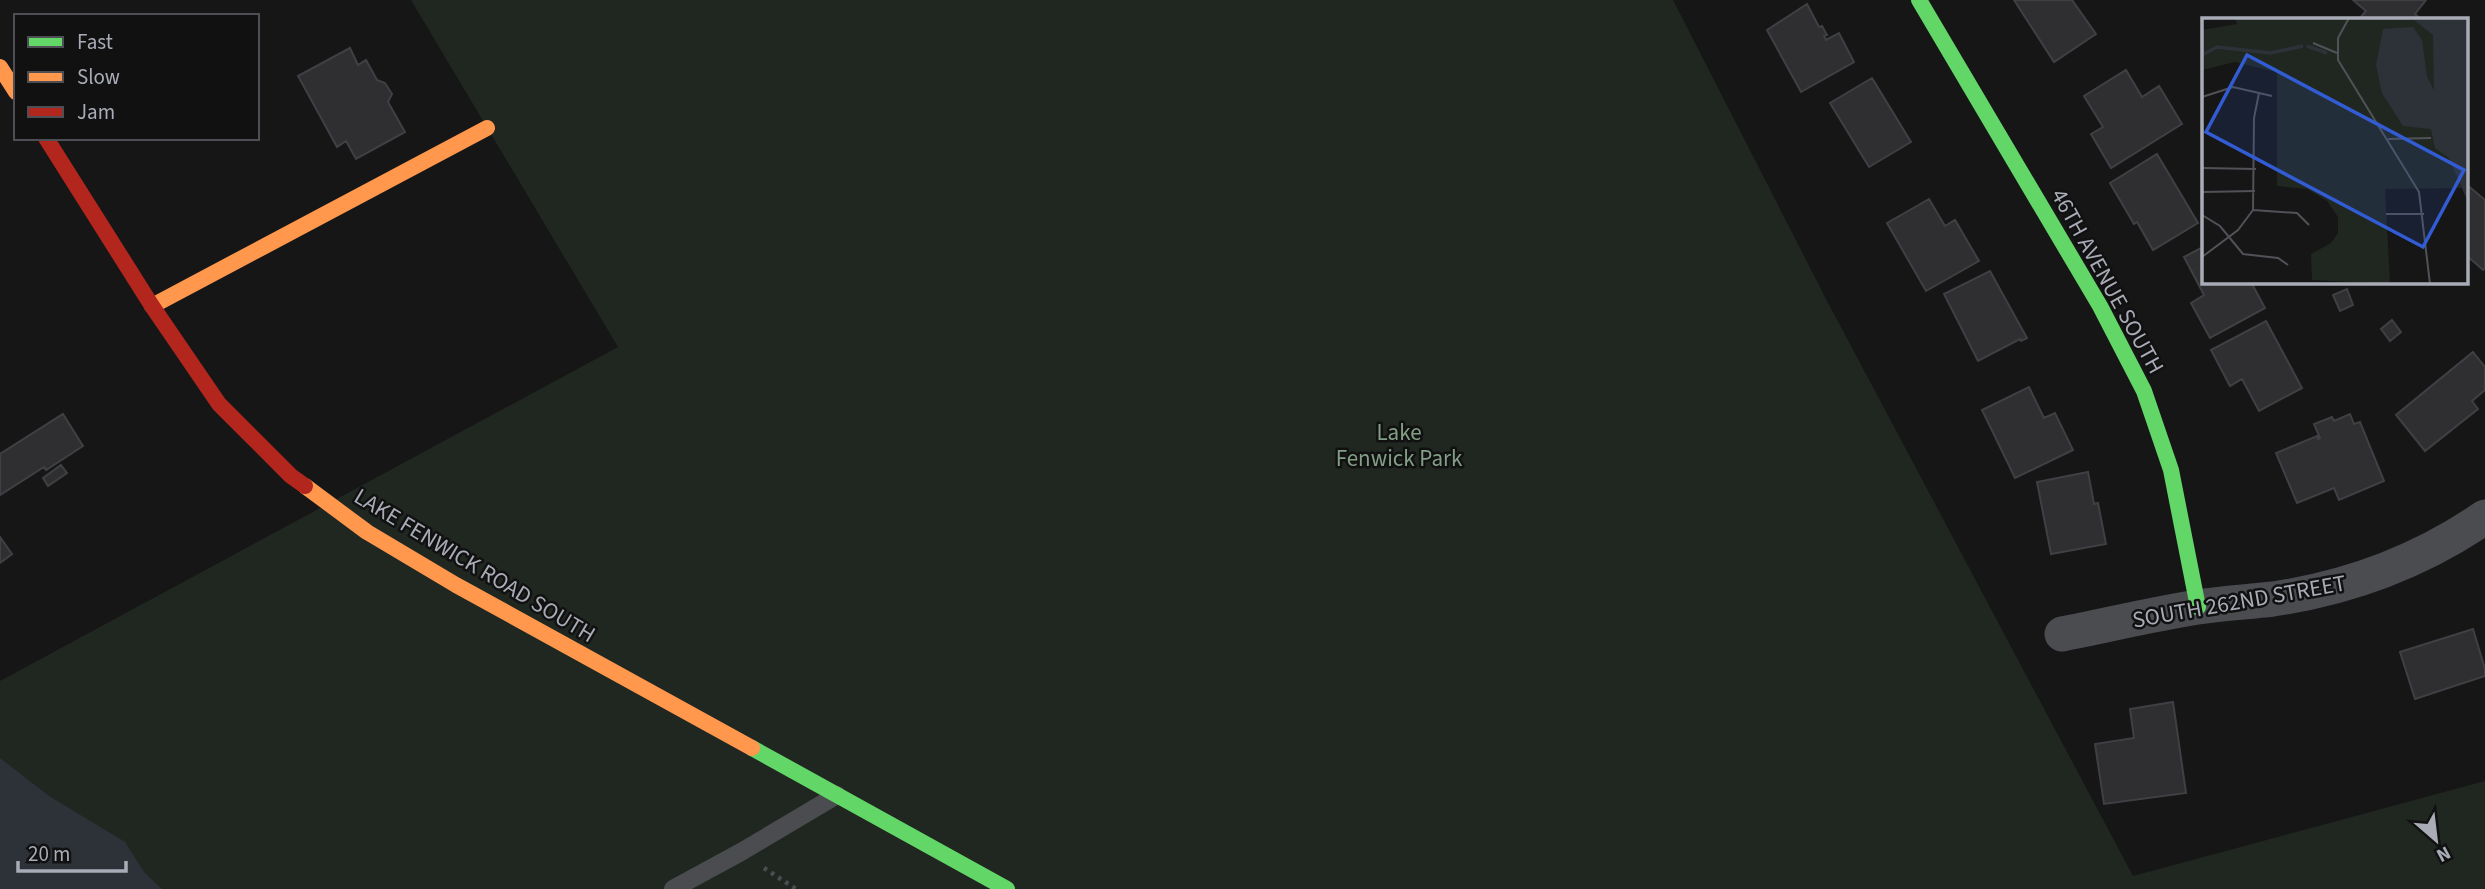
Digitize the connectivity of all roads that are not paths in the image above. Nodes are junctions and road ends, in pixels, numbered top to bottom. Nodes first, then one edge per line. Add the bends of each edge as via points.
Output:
1 (1919, 0) edge
2 (0, 67) edge
3 (14, 89) edge
4 (487, 128) dead end
5 (47, 140) edge
6 (152, 306) junction
7 (2485, 517) edge
8 (2198, 607) junction
9 (2062, 634) dead end
10 (836, 795) junction
11 (673, 889) edge
12 (1007, 889) edge

1 - 8 street, 46TH AVENUE SOUTH via 2088,285 2153,413 2178,495
2 - 3 street
4 - 6 street
5 - 6 street, LAKE FENWICK ROAD SOUTH
6 - 10 street, LAKE FENWICK ROAD SOUTH via 219,404 291,475 367,532
7 - 8 street, SOUTH 262ND STREET via 2401,565 2346,584 2274,599
8 - 9 street, SOUTH 262ND STREET
10 - 11 lane
10 - 12 street, LAKE FENWICK ROAD SOUTH

